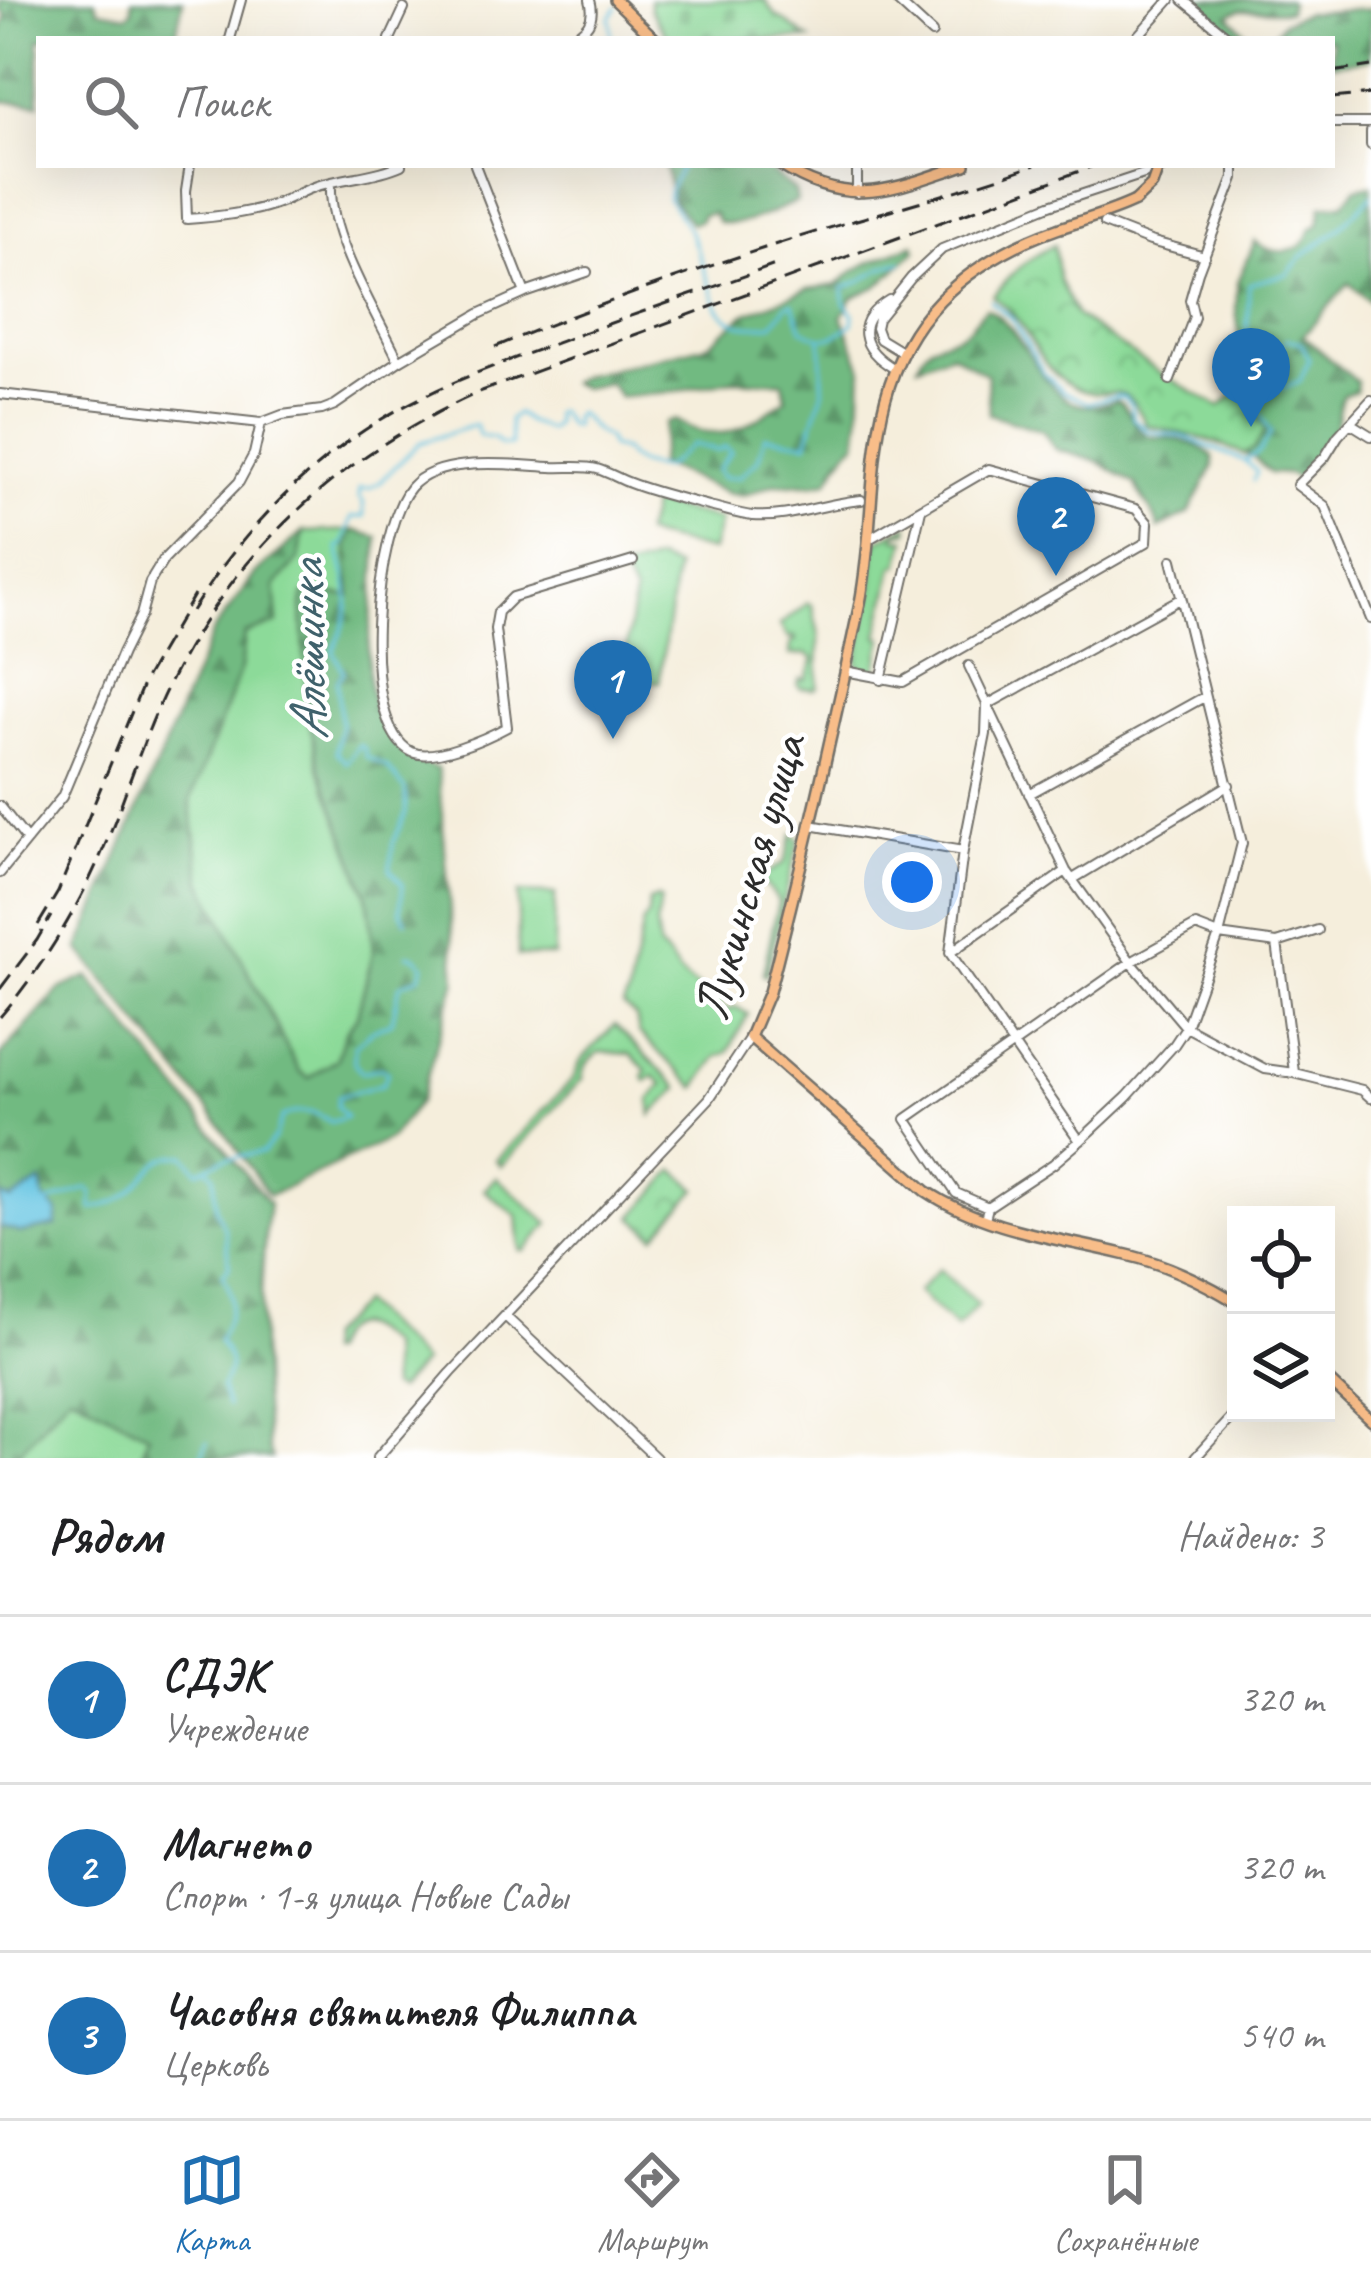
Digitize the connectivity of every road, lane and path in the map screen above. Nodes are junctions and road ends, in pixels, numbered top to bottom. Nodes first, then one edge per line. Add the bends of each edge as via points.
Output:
1 (241, 0) edge
2 (590, 0) edge
3 (616, 0) edge
4 (896, 0) edge
5 (1170, 0) edge
6 (1183, 0) edge
7 (404, 9) dead end
8 (932, 33) dead end
9 (1220, 35) edge
10 (231, 36) edge
11 (391, 36) edge
12 (574, 36) edge
13 (652, 36) edge
14 (1138, 36) edge
15 (1335, 123) edge
16 (1371, 127) edge
17 (1371, 145) edge
18 (190, 168) edge
19 (476, 168) edge
20 (785, 168) edge
21 (857, 168) edge
22 (955, 168) edge
23 (1158, 168) edge
24 (1162, 168) edge
25 (1234, 168) edge
26 (377, 169) edge
27 (331, 183) junction
28 (857, 193) junction
29 (1104, 223) dead end
30 (1205, 256) junction
31 (586, 272) dead end
32 (525, 293) junction
33 (896, 296) junction
34 (903, 353) junction
35 (399, 361) junction
36 (895, 369) junction
37 (1170, 380) dead end
38 (0, 394) edge
39 (1371, 400) edge
40 (260, 423) junction
41 (1350, 423) junction
42 (1371, 436) edge
43 (861, 500) dead end
44 (921, 508) junction
45 (870, 514) junction
46 (895, 522) junction
47 (869, 539) junction
48 (1172, 560) dead end
49 (633, 561) dead end
50 (1180, 599) junction
51 (1371, 619) edge
52 (969, 666) dead end
53 (845, 671) junction
54 (881, 680) junction
55 (1204, 697) junction
56 (987, 705) junction
57 (1229, 784) junction
58 (1029, 794) junction
59 (0, 806) edge
60 (810, 825) junction
61 (27, 840) junction
62 (963, 851) junction
63 (0, 873) edge
64 (1069, 875) junction
65 (1318, 930) dead end
66 (1220, 935) junction
67 (1276, 943) junction
68 (950, 953) junction
69 (1131, 962) junction
70 (1186, 1027) junction
71 (750, 1037) junction
72 (1015, 1043) junction
73 (1294, 1073) junction
74 (1371, 1098) edge
75 (1080, 1141) junction
76 (987, 1213) junction
77 (1227, 1296) edge
78 (505, 1316) junction
79 (1335, 1386) edge
80 (1371, 1420) edge
81 (1228, 1422) edge
82 (377, 1458) edge
83 (656, 1458) edge
84 (1195, 1458) edge

1 - 10 street
2 - 12 street via 592,19
3 - 13 main road
4 - 8 street
5 - 14 street
6 - 9 street
7 - 11 street
15 - 16 street
16 - 17 street
18 - 27 street via 187,219 271,205
19 - 32 street
20 - 28 main road
21 - 28 street
22 - 28 main road
23 - 34 main road, Лукинская улица, bridge via 1135,201 991,260 937,304
24 - 33 street via 955,242
25 - 30 street
26 - 27 street
27 - 35 street via 343,242
29 - 30 street
30 - 37 street
31 - 32 street
32 - 35 street
33 - 34 street via 876,332
33 - 36 street via 866,326 875,355
34 - 36 main road, Лукинская улица
35 - 40 street via 322,410
36 - 45 main road, Лукинская улица via 881,409
38 - 40 street
39 - 41 street
40 - 61 street via 239,482 150,582 62,797
41 - 42 street
41 - 51 street via 1297,485 1325,506
43 - 49 street via 751,516 596,469 492,463 454,466 412,485 388,534 380,575 377,672 393,735 428,756 502,730 498,612 513,598
44 - 46 street
44 - 54 street
44 - 54 street via 989,469 1136,509 1148,523 1147,542 903,682
45 - 46 street
45 - 47 main road, Лукинская улица
46 - 47 street
47 - 53 main road, Лукинская улица
48 - 50 street
50 - 55 street
50 - 56 street
52 - 56 street
53 - 54 street
53 - 60 main road, Лукинская улица
55 - 57 street
55 - 58 street
56 - 58 street
56 - 62 street
57 - 64 street
57 - 66 street via 1242,843
58 - 64 street
59 - 61 street
60 - 62 street
60 - 71 main road, Лукинская улица via 769,992
61 - 63 street
62 - 68 street
64 - 68 street
64 - 69 street
65 - 67 street
66 - 67 street
66 - 69 street via 1196,926
66 - 70 street
67 - 73 street
68 - 72 street
69 - 70 street
69 - 72 street
70 - 73 street via 1265,1069
70 - 75 street
71 - 76 main road via 926,1191 950,1207
71 - 78 street, Лукинская улица via 709,1099
72 - 75 street
72 - 76 street via 907,1119 956,1192
73 - 74 street
75 - 76 street
76 - 77 main road via 1042,1238 1172,1268
78 - 82 street, Лукинская улица
78 - 83 street
79 - 80 main road
81 - 84 street

